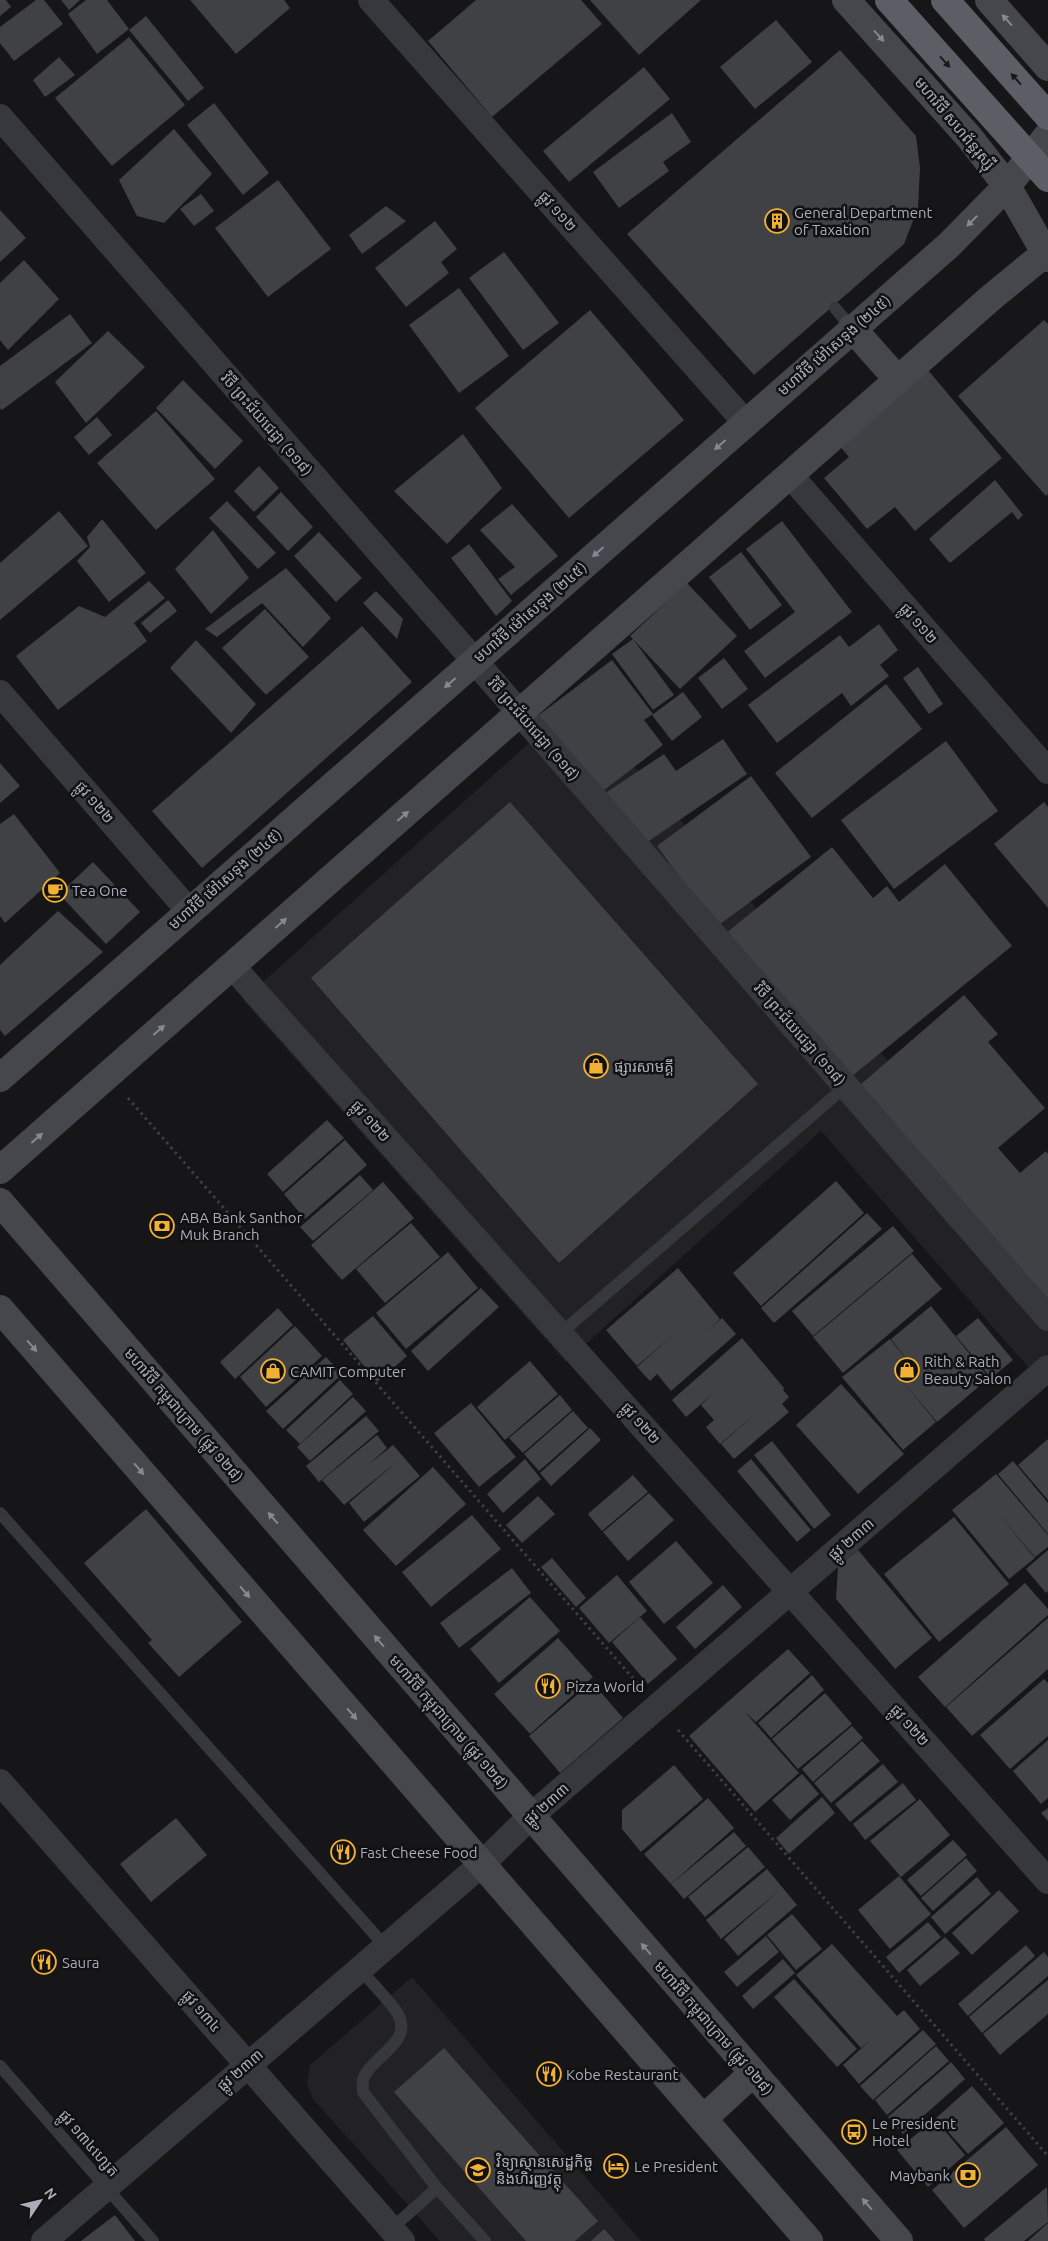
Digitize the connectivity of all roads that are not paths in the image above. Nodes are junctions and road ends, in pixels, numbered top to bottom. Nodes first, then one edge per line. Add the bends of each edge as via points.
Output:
1 (371, 0) edge
2 (846, 0) edge
3 (889, 0) edge
4 (945, 0) edge
5 (989, 0) edge
6 (1048, 67) edge
7 (1048, 116) edge
8 (0, 117) edge
9 (1048, 135) edge
10 (1048, 178) edge
11 (1007, 186) junction
12 (1047, 254) edge
13 (844, 318) junction
14 (898, 380) junction
15 (746, 423) junction
16 (790, 475) junction
17 (474, 661) junction
18 (0, 693) edge
19 (519, 713) junction
20 (1048, 771) edge
21 (189, 911) junction
22 (232, 966) junction
23 (0, 1078) edge
24 (846, 1086) junction
25 (0, 1170) edge
26 (0, 1202) edge
27 (0, 1309) edge
28 (1048, 1318) edge
29 (561, 1333) junction
30 (1048, 1368) edge
31 (0, 1513) edge
32 (791, 1591) junction
33 (0, 1782) edge
34 (531, 1816) junction
35 (482, 1864) junction
36 (1048, 1881) edge
37 (385, 1946) junction
38 (359, 1968) junction
39 (248, 2063) junction
40 (0, 2066) edge
41 (753, 2073) junction
42 (703, 2119) junction
43 (106, 2187) junction
44 (437, 2188) junction
45 (396, 2235) edge
46 (44, 2241) edge
47 (152, 2241) edge
48 (485, 2241) edge
49 (809, 2241) edge
50 (899, 2241) edge

1 - 15 street, ផ្លូវ ១១២
2 -> 11 main road, មហាវិថី សហព័ន្ធរុស្ស៊ី via 969,137
3 -> 10 highway, មហាវិថី សហព័ន្ធរុស្ស៊ី, bridge
7 -> 4 highway, bridge
6 -> 5 main road
8 - 17 street, វិថី ព្រះជ័យជេដ្ធា (១១៨)
9 - 11 main road, មហាវិថី ម៉ៅសេទុង (២៤៥)
11 - 12 main road, មហាវិថី សហព័ន្ធរុស្ស៊ី
11 -> 13 main road, មហាវិថី ម៉ៅសេទុង (២៤៥) via 948,245
12 - 14 main road
13 - 14 main road
13 - 15 main road, មហាវិថី ម៉ៅសេទុង (២៤៥)
14 - 16 main road
15 -> 17 main road, មហាវិថី ម៉ៅសេទុង (២៤៥)
16 - 19 main road
16 - 20 street, ផ្លូវ ១១២
17 - 19 street, វិថី ព្រះជ័យជេដ្ធា (១១៨)
17 -> 21 main road, មហាវិថី ម៉ៅសេទុង (២៤៥)
18 - 21 street, ផ្លូវ ១២២
22 -> 19 main road
19 - 24 street, វិថី ព្រះជ័យជេដ្ធា (១១៨)
21 - 23 main road, មហាវិថី ម៉ៅសេទុង (២៤៥)
25 -> 22 main road
22 - 29 street, ផ្លូវ ១២២
24 - 28 street, វិថី ព្រះជ័យជេដ្ធា (១១៨)
24 - 29 lane
34 -> 26 main road, មហាវិថី កម្ពុជាក្រោម (ផ្លូវ ១២៨)
27 -> 35 main road
29 - 32 street, ផ្លូវ ១២២
30 - 32 street, ផ្លូវ ២៣៣
31 - 37 lane
32 - 34 street, ផ្លូវ ២៣៣
32 - 36 street, ផ្លូវ ១២២
33 - 39 street, ផ្លូវ ១៣៤
34 - 35 street, ផ្លូវ ២៣៣
41 -> 34 main road, មហាវិថី កម្ពុជាក្រោម (ផ្លូវ ១២៨)
35 - 37 street, ផ្លូវ ២៣៣
35 - 42 main road
37 - 38 street, ផ្លូវ ២៣៣
38 - 39 street, ផ្លូវ ២៣៣
38 - 44 lane via 399,2015 402,2026 398,2040 363,2080 363,2092
39 - 43 street, ផ្លូវ ២៣៣
39 - 45 street, ផ្លូវ ១៣៤
40 - 43 lane, ផ្លូវ ១៣៤ហ្សេត
41 - 42 main road
50 -> 41 main road, មហាវិថី កម្ពុជាក្រោម (ផ្លូវ ១២៨)
42 - 49 main road
43 - 46 street, ផ្លូវ ២៣៣
43 - 47 lane, ផ្លូវ ១៣៤ហ្សេត
44 - 45 lane
44 - 48 lane

